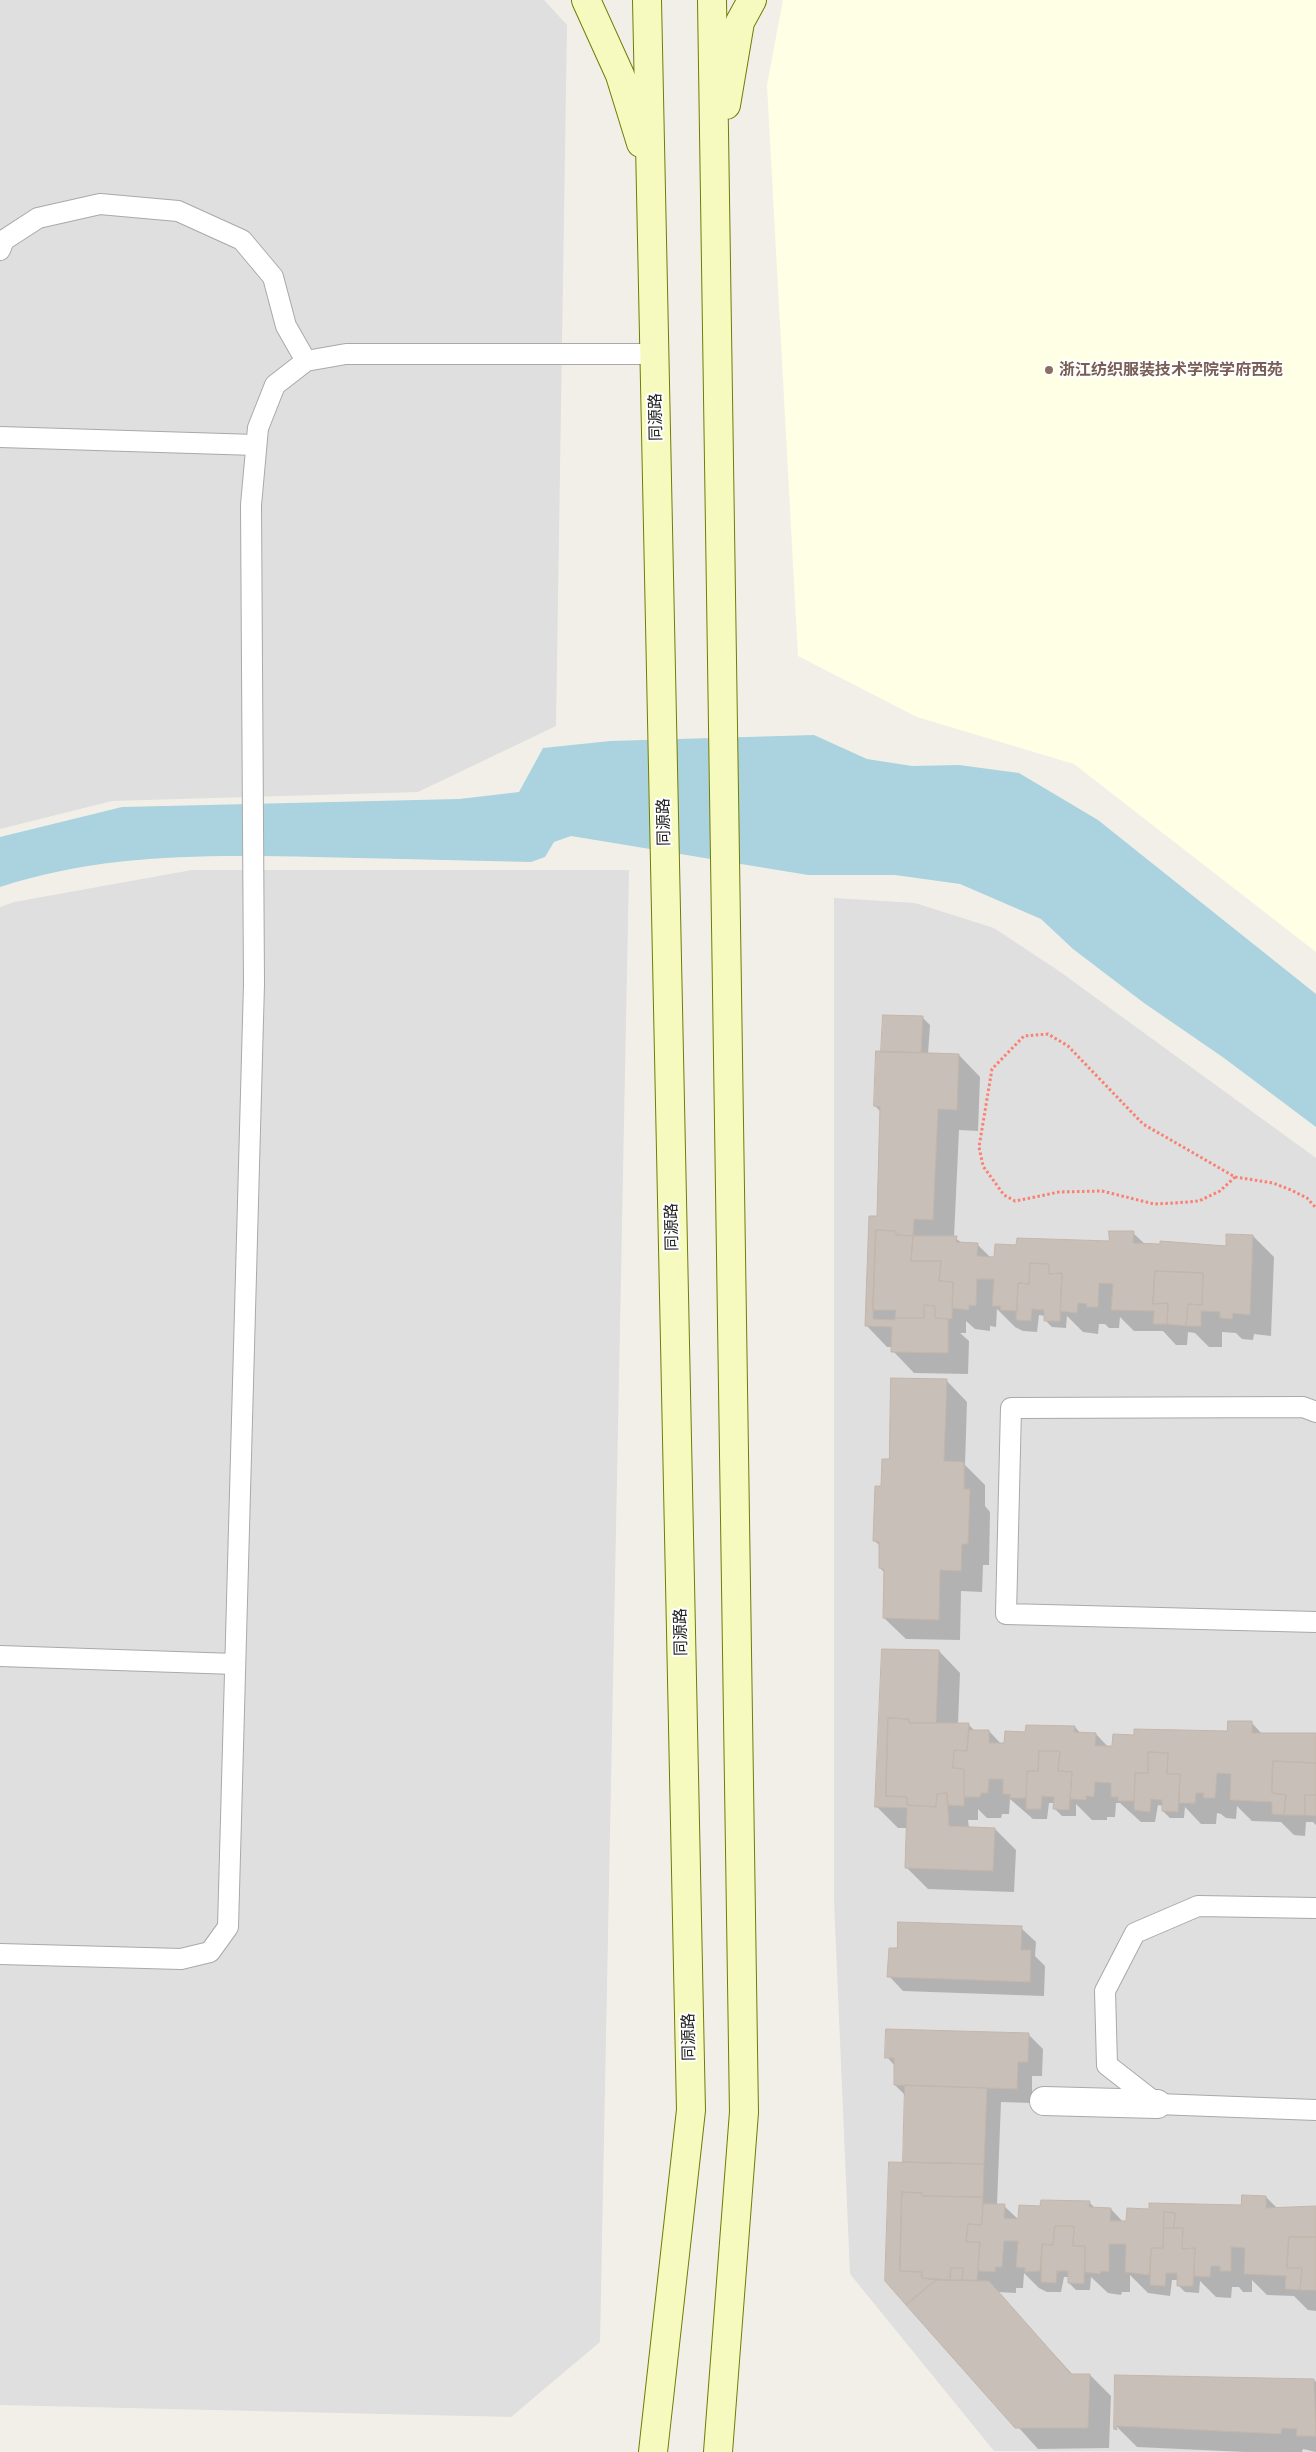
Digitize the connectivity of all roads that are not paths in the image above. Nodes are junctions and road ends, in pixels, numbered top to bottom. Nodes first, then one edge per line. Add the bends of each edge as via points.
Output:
1 (586, 0) edge
2 (647, 0) edge
3 (712, 0) edge
4 (752, 0) edge
5 (714, 168) junction
6 (651, 172) junction
7 (0, 250) edge
8 (654, 354) junction
9 (306, 361) junction
10 (0, 437) edge
11 (256, 445) junction
12 (1316, 1412) edge
13 (1316, 1622) edge
14 (0, 1656) edge
15 (235, 1664) junction
16 (1316, 1908) edge
17 (0, 1954) edge
18 (1044, 2101) dead end
19 (1157, 2104) junction
20 (1316, 2110) edge
21 (653, 2452) edge
22 (718, 2452) edge

1 - 6 street via 620,75
2 - 6 street, 同源路
3 - 5 street
4 - 5 street via 740,22
5 - 22 street via 744,2112
6 - 8 street, 同源路
7 - 9 lane via 4,240 38,218 100,204 178,211 242,240 273,277 286,326
8 - 9 lane via 346,354
8 - 21 street, 同源路 via 691,2110
9 - 11 lane via 275,385 258,428
10 - 11 lane
11 - 15 lane via 251,505 254,984
12 - 13 lane via 1304,1408 1011,1408 1006,1614
14 - 15 lane
15 - 17 lane via 228,1927 210,1952 181,1959
16 - 19 lane via 1198,1906 1135,1934 1105,1991 1107,2065
18 - 19 street
19 - 20 lane

